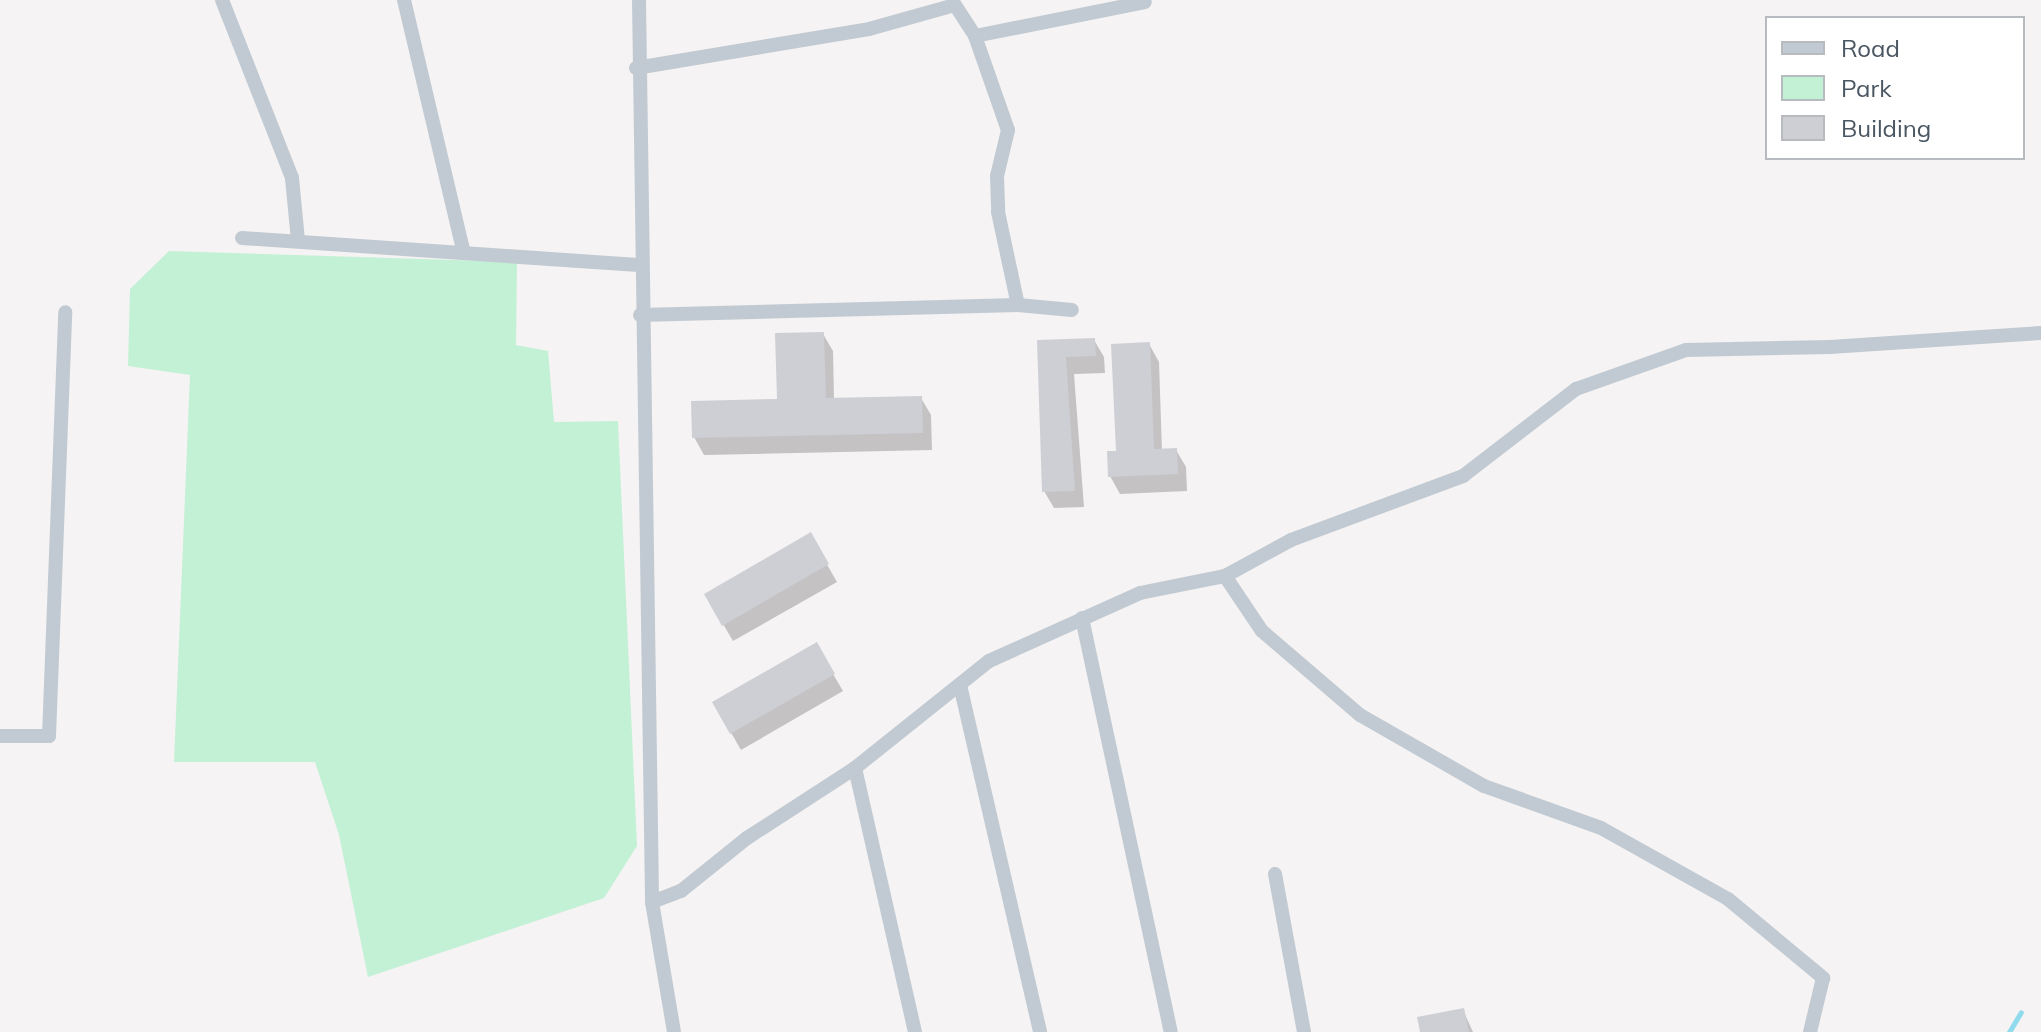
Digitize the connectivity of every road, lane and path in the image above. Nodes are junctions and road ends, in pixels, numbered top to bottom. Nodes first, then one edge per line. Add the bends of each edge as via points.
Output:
1 (222, 0) edge
2 (404, 0) edge
3 (639, 0) edge
4 (954, 2) edge
5 (1145, 2) edge
6 (975, 36) junction
7 (636, 68) junction
8 (242, 238) dead end
9 (298, 240) junction
10 (463, 249) junction
11 (642, 265) junction
12 (1018, 305) junction
13 (1072, 310) dead end
14 (65, 312) dead end
15 (640, 315) junction
16 (2041, 333) edge
17 (1225, 576) junction
18 (1082, 618) junction
19 (960, 685) junction
20 (0, 736) edge
21 (855, 768) junction
22 (1275, 874) dead end
23 (652, 902) junction
24 (674, 1032) edge
25 (915, 1032) edge
26 (1040, 1032) edge
27 (1171, 1032) edge
28 (1304, 1032) edge
29 (1810, 1032) edge

1 - 9 street via 292,178
2 - 10 street
3 - 7 street
4 - 6 street
4 - 7 street via 869,29
5 - 6 street
6 - 12 street via 1008,130 997,176 998,212
7 - 11 street
8 - 9 street
9 - 10 street
10 - 11 street
11 - 15 street
12 - 13 street
12 - 15 street
14 - 20 street via 49,736
15 - 23 street
16 - 17 street via 1686,350 1576,389 1463,476 1291,540
17 - 18 street via 1140,593
17 - 29 street via 1262,631 1360,715 1484,786 1601,828 1728,899 1823,978
18 - 19 street via 989,661
18 - 27 street
19 - 21 street
19 - 26 street
21 - 23 street via 747,838 681,891
21 - 25 street
22 - 28 street
23 - 24 street

